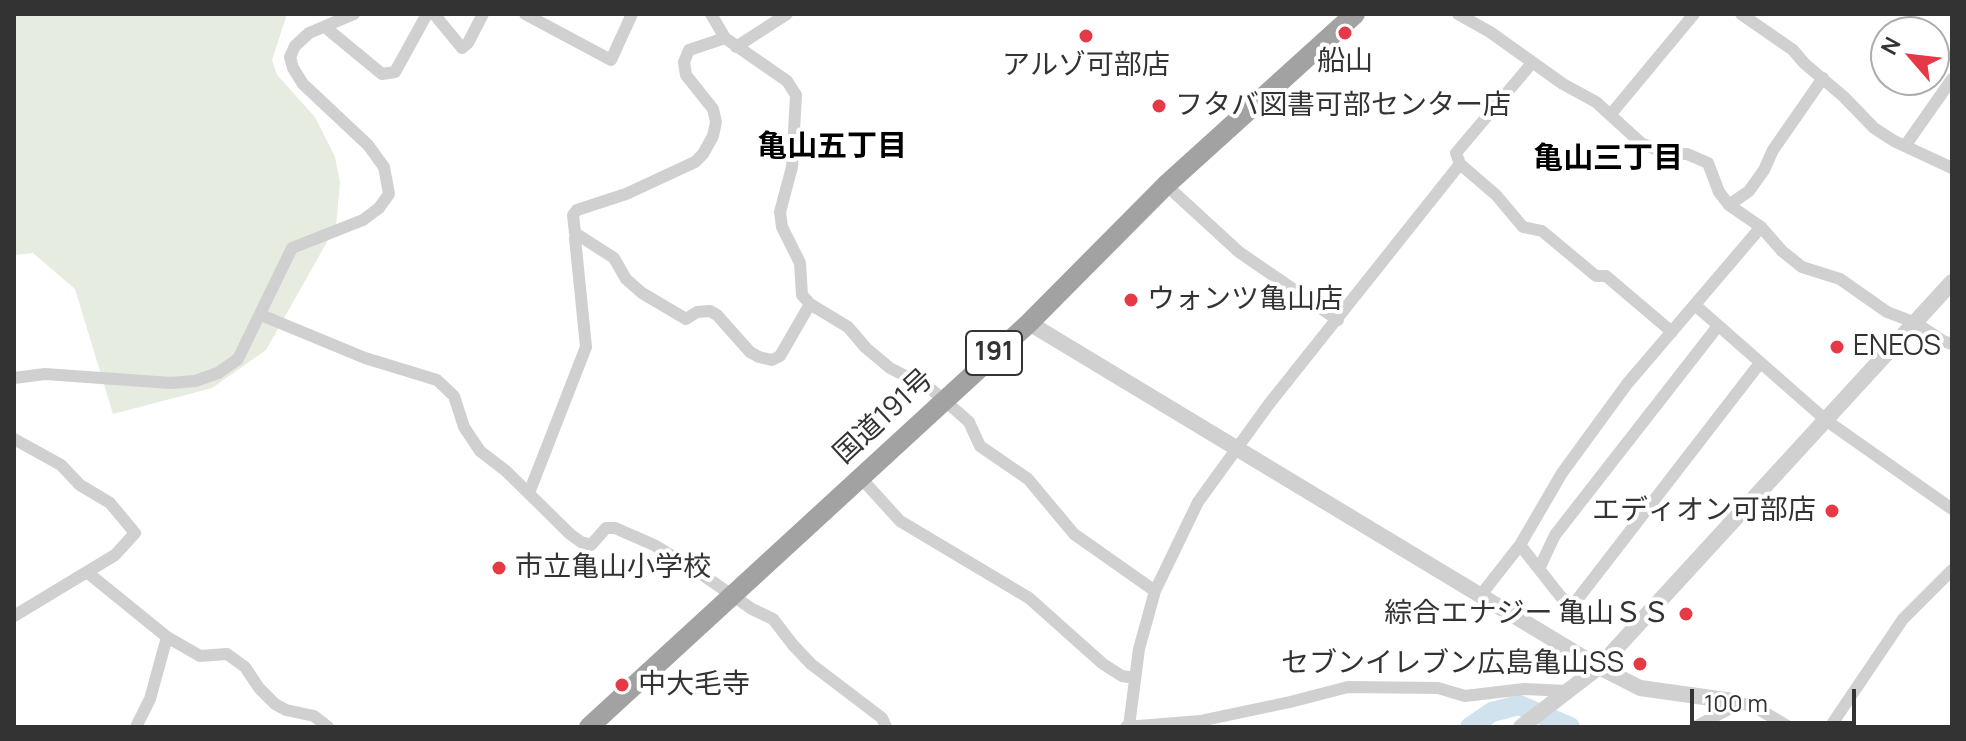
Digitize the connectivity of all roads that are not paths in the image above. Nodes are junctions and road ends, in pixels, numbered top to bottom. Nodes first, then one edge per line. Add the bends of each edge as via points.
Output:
1 (354, 14) edge
2 (427, 14) edge
3 (434, 14) edge
4 (483, 14) edge
5 (525, 14) edge
6 (632, 14) edge
7 (711, 14) edge
8 (787, 14) edge
9 (1355, 14) edge
10 (1458, 14) edge
11 (1694, 14) edge
12 (1741, 14) edge
13 (325, 27) junction
14 (725, 38) junction
15 (736, 47) junction
16 (1532, 63) junction
17 (1823, 78) junction
18 (1952, 79) edge
19 (1611, 114) junction
20 (1905, 146) junction
21 (1460, 164) junction
22 (1952, 168) edge
23 (1166, 185) junction
24 (1729, 205) junction
25 (1761, 227) junction
26 (575, 238) dead end
27 (1952, 282) edge
28 (810, 304) junction
29 (1695, 305) junction
30 (261, 315) junction
31 (1338, 320) junction
32 (1029, 323) junction
33 (1916, 323) junction
34 (1718, 326) junction
35 (1672, 332) junction
36 (1952, 344) edge
37 (1760, 363) junction
38 (14, 378) edge
39 (944, 400) junction
40 (1827, 421) junction
41 (14, 439) edge
42 (1236, 450) junction
43 (860, 477) junction
44 (529, 493) junction
45 (1952, 509) edge
46 (1520, 545) junction
47 (1539, 569) junction
48 (1952, 570) edge
49 (88, 573) junction
50 (1155, 591) junction
51 (733, 595) junction
52 (1480, 596) junction
53 (14, 616) edge
54 (167, 637) junction
55 (1599, 667) junction
56 (1135, 678) junction
57 (1564, 694) junction
58 (1733, 701) junction
59 (136, 727) edge
60 (328, 727) edge
61 (589, 727) edge
62 (886, 727) edge
63 (1128, 727) edge
64 (1521, 727) edge
65 (1695, 727) edge
66 (1789, 727) edge
67 (1830, 727) edge

1 - 13 street
2 - 13 street via 395,72 382,74
3 - 4 street via 462,48
5 - 6 street via 611,60
7 - 14 street
8 - 15 street
9 - 23 highway, 国道191号 / 191
10 - 16 street
11 - 19 street
12 - 17 street
13 - 30 street via 295,46 293,68 303,84 368,145 384,167 389,194 363,220 292,248
14 - 15 street
14 - 28 street via 689,50 684,62 686,75 713,109 716,122 703,154 626,194 577,210 575,233 614,258 642,293 686,319 710,311 759,357 780,356
15 - 28 street via 787,81 796,95 792,167 780,212 800,263 802,295
16 - 19 street
16 - 21 street via 1456,153
17 - 20 street via 1874,128
17 - 24 street via 1749,191
18 - 20 street
19 - 24 street via 1641,143 1708,163
20 - 22 street
21 - 31 street
21 - 35 street via 1523,227 1542,231 1596,276 1606,276
23 - 31 street via 1239,252
23 - 32 highway, 国道191号 / 191
24 - 25 street
25 - 29 street
25 - 33 street via 1802,267 1840,279 1887,312
26 - 44 street via 586,347
27 - 33 street
28 - 39 street via 848,327 899,375
29 - 34 street
29 - 35 street
30 - 38 street via 238,359 195,381 45,374
30 - 44 street via 365,358 437,380 454,396 464,427 480,451
31 - 42 street
32 - 39 highway, 国道191号 / 191
32 - 42 street
33 - 36 street
33 - 40 street
34 - 37 street
34 - 47 street via 1555,535
35 - 46 street via 1562,473
37 - 40 street
37 - 47 street via 1573,605
39 - 43 highway, 国道191号 / 191
39 - 50 street via 969,422 980,446 1035,486 1074,534
40 - 45 street
40 - 55 street
41 - 49 street via 61,465 80,485 110,503 135,533
42 - 50 street via 1198,502
42 - 52 street
43 - 51 highway, 国道191号 / 191
43 - 56 street via 900,521 1029,598 1103,664
44 - 51 street via 581,542 591,545 606,528 615,528 654,545
46 - 47 street
46 - 52 street
48 - 67 street via 1903,619
49 - 53 street
49 - 54 street
50 - 56 street
51 - 61 highway, 国道191号 / 191
51 - 62 street via 773,619 811,664 882,718
52 - 55 street
54 - 59 street via 150,699
54 - 60 street via 200,656 227,654 275,704 314,716
55 - 57 street
55 - 58 street via 1640,688
56 - 63 street
57 - 63 street via 1524,689 1465,696 1438,688 1348,687 1200,721
57 - 64 street
58 - 65 street via 1727,710
58 - 66 street

